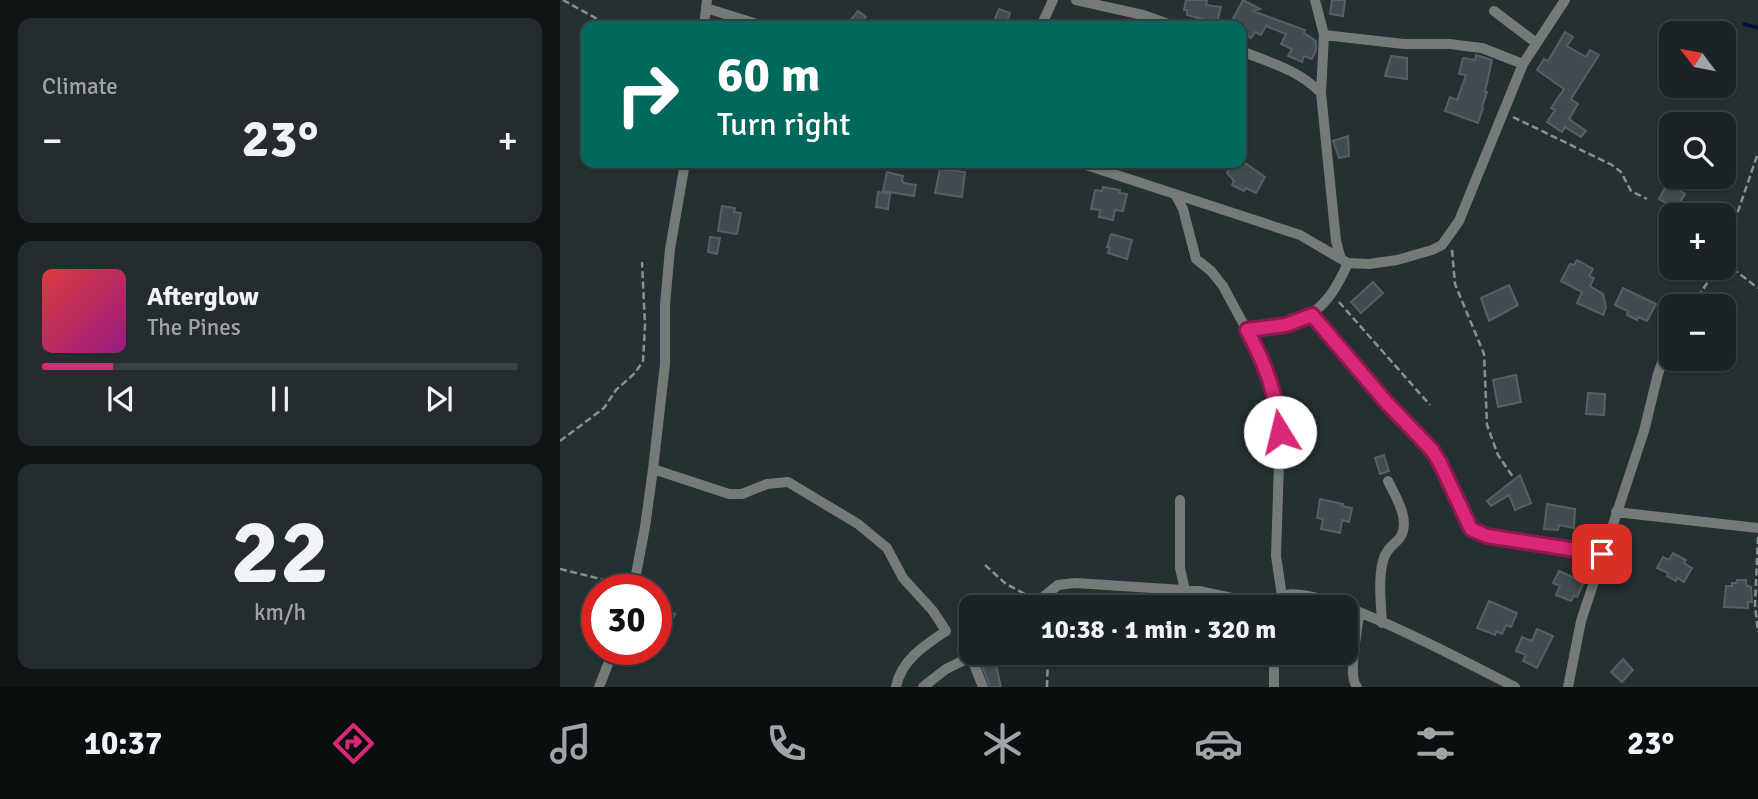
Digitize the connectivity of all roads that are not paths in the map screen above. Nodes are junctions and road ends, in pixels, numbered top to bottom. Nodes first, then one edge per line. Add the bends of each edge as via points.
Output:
1 (1053, 0) edge
2 (1076, 0) edge
3 (1315, 0) edge
4 (1565, 0) edge
5 (706, 4) edge
6 (1494, 11) dead end
7 (750, 21) edge
8 (1043, 21) edge
9 (1160, 21) edge
10 (1324, 34) junction
11 (1535, 42) junction
12 (1246, 53) edge
13 (1522, 64) junction
14 (1321, 93) junction
15 (684, 168) edge
16 (1095, 168) edge
17 (1177, 196) junction
18 (1344, 261) junction
19 (1312, 315) junction
20 (1247, 330) junction
21 (1659, 371) edge
22 (653, 469) junction
23 (1388, 481) dead end
24 (1180, 500) dead end
25 (1616, 512) junction
26 (1758, 529) edge
27 (1602, 554) junction
28 (637, 574) edge
29 (1185, 590) junction
30 (1044, 595) edge
31 (1219, 595) edge
32 (1282, 595) edge
33 (1285, 595) edge
34 (1311, 595) edge
35 (1359, 613) joint
36 (1382, 623) junction
37 (959, 663) edge
38 (608, 665) edge
39 (977, 665) edge
40 (1274, 665) edge
41 (599, 687) edge
42 (896, 687) edge
43 (923, 687) edge
44 (982, 687) edge
45 (1273, 687) edge
46 (1357, 687) edge
47 (1515, 687) edge
48 (1568, 687) edge

1 - 8 street
2 - 9 street
3 - 10 street
4 - 11 street
5 - 7 street
6 - 11 street
10 - 13 street via 1482,48
10 - 14 street
11 - 13 street
12 - 14 street via 1292,71
13 - 18 street via 1458,221 1442,245 1414,256 1369,264
14 - 18 street via 1336,241
15 - 22 street via 670,249 665,364
16 - 17 street
17 - 18 street via 1300,235
17 - 20 street via 1196,259 1223,286
18 - 19 street via 1331,293
19 - 20 street via 1286,325
19 - 27 street via 1432,450 1471,529 1487,536
20 - 32 street via 1266,366 1278,413 1276,556
21 - 25 street
22 - 28 street
22 - 42 street via 729,494 788,482 875,537 946,631 918,650
23 - 36 street via 1404,529 1382,565
24 - 29 street via 1180,568
25 - 26 street
25 - 27 street
27 - 48 street via 1581,621
29 - 30 street via 1066,583
29 - 31 street
33 - 34 street
35 - 36 street
35 - 46 street via 1352,674
36 - 47 street
37 - 43 street
38 - 41 street
39 - 44 street
40 - 45 street

